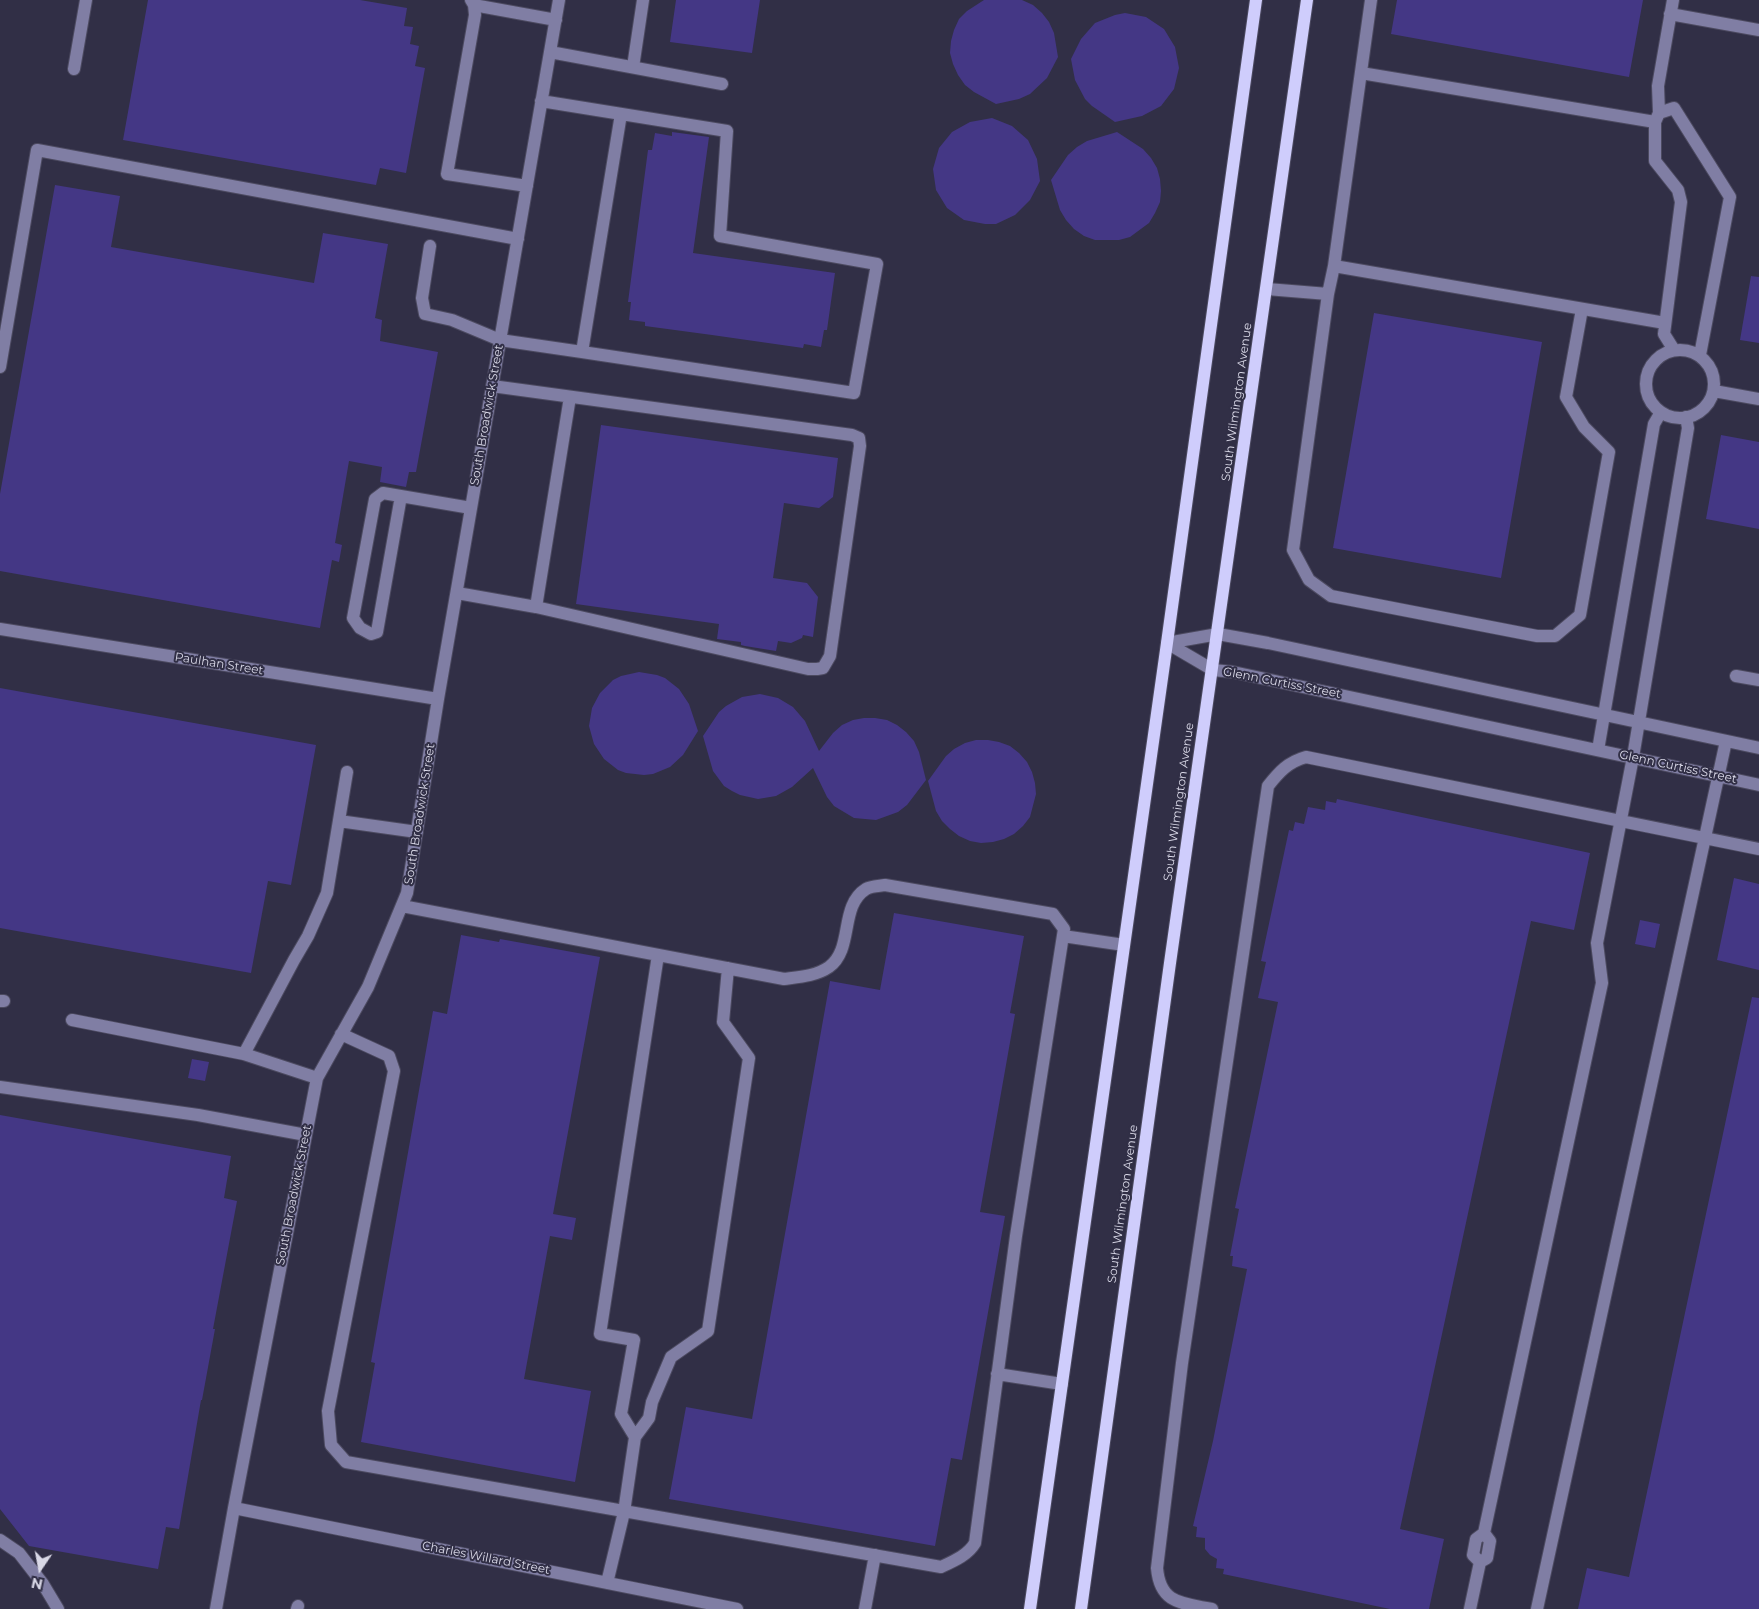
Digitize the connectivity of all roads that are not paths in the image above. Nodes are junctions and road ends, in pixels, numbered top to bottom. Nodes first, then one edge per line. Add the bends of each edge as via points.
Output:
1 (86, 0) edge
2 (559, 0) edge
3 (643, 0) edge
4 (1256, 0) edge
5 (1307, 0) edge
6 (1372, 0) edge
7 (1673, 0) edge
8 (472, 3) edge
9 (1670, 14) junction
10 (556, 20) junction
11 (1759, 30) edge
12 (550, 52) junction
13 (633, 67) junction
14 (74, 69) dead end
15 (1361, 73) junction
16 (722, 84) dead end
17 (541, 101) junction
18 (621, 114) junction
19 (1657, 118) junction
20 (527, 186) junction
21 (518, 239) junction
22 (430, 246) dead end
23 (1334, 266) junction
24 (1267, 290) junction
25 (1328, 294) junction
26 (1582, 309) junction
27 (1665, 323) junction
28 (500, 340) junction
29 (1674, 350) junction
30 (582, 352) junction
31 (1700, 355) junction
32 (0, 366) edge
33 (492, 386) junction
34 (1714, 391) junction
35 (570, 397) junction
36 (1759, 399) edge
37 (1661, 412) junction
38 (1686, 417) junction
39 (401, 496) junction
40 (471, 508) junction
41 (456, 593) junction
42 (536, 607) junction
43 (0, 629) edge
44 (1218, 634) junction
45 (1167, 643) junction
46 (1213, 670) junction
47 (1736, 676) dead end
48 (1759, 680) edge
49 (438, 699) junction
50 (1604, 714) junction
51 (1639, 722) junction
52 (1726, 741) junction
53 (1759, 748) edge
54 (1598, 750) junction
55 (1633, 757) junction
56 (347, 772) dead end
57 (1718, 776) junction
58 (1759, 785) edge
59 (339, 820) junction
60 (1620, 821) junction
61 (417, 832) junction
62 (1704, 838) junction
63 (1759, 849) edge
64 (402, 906) junction
65 (1062, 936) junction
66 (1124, 945) junction
67 (658, 955) junction
68 (728, 968) junction
69 (72, 1020) dead end
70 (341, 1034) junction
71 (244, 1054) junction
72 (317, 1078) junction
73 (0, 1087) edge
74 (306, 1135) junction
75 (997, 1374) junction
76 (1062, 1384) junction
77 (635, 1437) junction
78 (234, 1508) junction
79 (624, 1512) junction
80 (0, 1540) edge
81 (875, 1555) junction
82 (607, 1583) junction
83 (699, 1605) edge
84 (58, 1609) edge
85 (216, 1609) edge
86 (737, 1609) edge
87 (866, 1609) edge
88 (1030, 1609) edge
89 (1081, 1609) edge
90 (1212, 1609) edge
91 (1470, 1609) edge
92 (1538, 1609) edge

1 - 14 street
2 - 10 street, South Broadwick Street
3 - 13 street
4 - 45 main road
5 - 24 main road, South Wilmington Avenue
6 - 15 street
7 - 9 street
8 - 10 street
8 - 20 street via 474,15 447,174
9 - 11 street
9 - 19 street via 1658,86
10 - 12 street, South Broadwick Street
12 - 13 street
12 - 17 street, South Broadwick Street
13 - 16 street
15 - 19 street
15 - 23 street
17 - 18 street
17 - 20 street, South Broadwick Street
18 - 30 street
18 - 30 street via 727,131 720,236 877,264 854,392
19 - 27 street via 1655,161 1678,190 1681,202
19 - 31 street via 1674,108 1730,197
20 - 21 street, South Broadwick Street
21 - 28 street, South Broadwick Street
21 - 32 street via 37,150
22 - 28 street via 422,298 425,314 452,320
23 - 25 street
23 - 26 street
24 - 25 street
24 - 44 main road, South Wilmington Avenue
25 - 26 street via 1293,550 1309,580 1331,596 1537,636 1554,636 1580,615 1609,452 1584,427 1566,397
26 - 27 street
27 - 29 street via 1664,334
28 - 30 street
28 - 33 street, South Broadwick Street
29 - 31 street
29 - 37 street via 1661,355 1646,376 1646,390 1651,402
31 - 34 street via 1714,377
33 - 35 street
33 - 40 street, South Broadwick Street
34 - 36 street
34 - 38 street via 1699,412
35 - 42 street
35 - 42 street via 859,438 830,656 823,668 808,669
37 - 38 street via 1673,417
37 - 50 street via 1654,424
38 - 51 street via 1688,428
39 - 39 street via 383,493 376,499 354,618 360,628 371,634 377,632
39 - 40 street
40 - 41 street, South Broadwick Street
41 - 42 street
41 - 49 street, South Broadwick Street
43 - 49 street, Paulhan Street
44 - 45 street
44 - 46 main road, South Wilmington Avenue
44 - 50 street
45 - 46 street, Glenn Curtiss Street
45 - 66 main road
46 - 54 street, Glenn Curtiss Street
46 - 89 main road, South Wilmington Avenue
47 - 48 street
49 - 61 street, South Broadwick Street
50 - 51 street
50 - 54 street
51 - 52 street
51 - 55 street
52 - 53 street
52 - 57 street
54 - 55 street, Glenn Curtiss Street
55 - 57 street, Glenn Curtiss Street
55 - 60 street
56 - 59 street
57 - 58 street, Glenn Curtiss Street
57 - 62 street
59 - 61 street
59 - 71 street via 327,893 308,936
60 - 62 street
60 - 90 street via 1306,757 1282,769 1268,786 1182,1363 1157,1568 1158,1580 1173,1601
60 - 91 street via 1597,943 1602,983 1484,1533 1490,1541 1487,1558 1480,1562
61 - 64 street, South Broadwick Street via 408,893
62 - 63 street
62 - 92 street
64 - 67 street
64 - 70 street, South Broadwick Street via 368,986
65 - 66 street
65 - 68 street via 1064,929 1053,914 885,885 867,888 853,903 840,954 829,967 811,976 784,978
65 - 75 street
66 - 76 main road
67 - 68 street
67 - 77 street via 600,1334 634,1340 621,1414
68 - 77 street via 723,1022 750,1058 708,1331 671,1357 652,1402 649,1418
69 - 71 street
70 - 72 street, South Broadwick Street
70 - 79 street via 389,1056 394,1071 328,1411 331,1445 346,1462
71 - 72 street
72 - 74 street, South Broadwick Street
73 - 74 street via 198,1115
74 - 78 street, South Broadwick Street
75 - 76 street
75 - 81 street via 975,1542 971,1549 941,1567
76 - 88 main road
77 - 79 street
78 - 82 street, Charles Willard Street
78 - 85 street, South Broadwick Street
79 - 81 street
79 - 82 street
80 - 84 street via 19,1553
81 - 87 street
82 - 83 street, Charles Willard Street
83 - 86 street, Charles Willard Street

